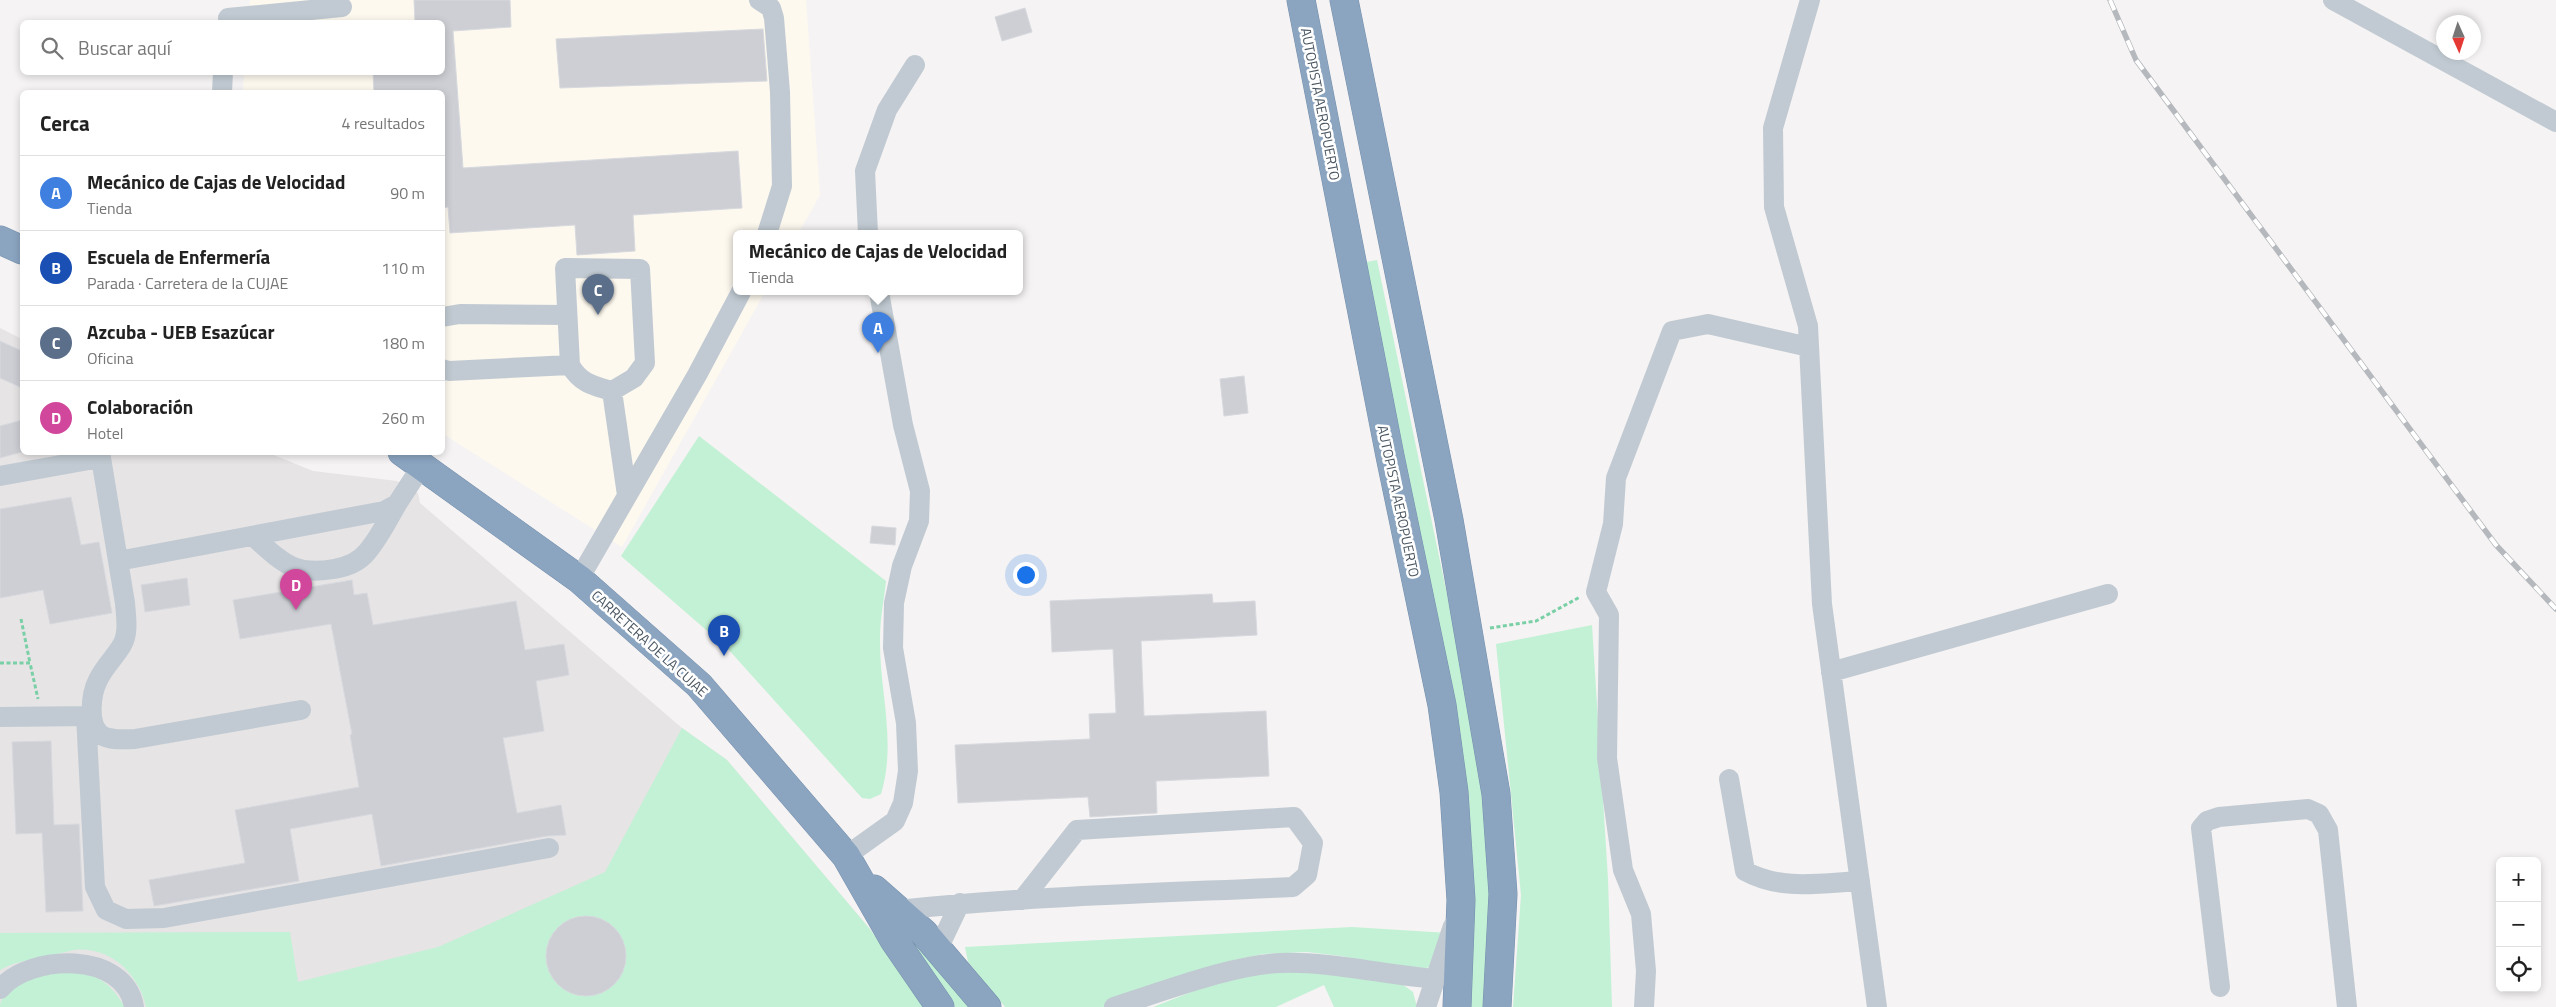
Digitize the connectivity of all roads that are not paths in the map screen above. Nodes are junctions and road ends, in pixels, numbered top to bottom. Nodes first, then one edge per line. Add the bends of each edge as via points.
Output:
1 (759, 0) edge
2 (1301, 0) edge
3 (1344, 0) edge
4 (1810, 0) edge
5 (2333, 0) edge
6 (342, 7) dead end
7 (228, 13) edge
8 (915, 65) dead end
9 (223, 75) edge
10 (222, 90) edge
11 (2556, 122) edge
12 (767, 230) edge
13 (868, 230) edge
14 (0, 240) edge
15 (20, 249) edge
16 (739, 295) edge
17 (880, 295) edge
18 (567, 315) junction
19 (445, 316) edge
20 (1810, 348) junction
21 (570, 364) junction
22 (445, 369) edge
23 (612, 391) junction
24 (100, 455) edge
25 (411, 460) edge
26 (0, 476) edge
27 (627, 495) junction
28 (398, 504) junction
29 (254, 537) junction
30 (118, 561) junction
31 (579, 579) junction
32 (2108, 594) dead end
33 (1831, 672) junction
34 (301, 710) dead end
35 (89, 716) junction
36 (0, 717) edge
37 (1729, 779) dead end
38 (1457, 841) junction
39 (549, 848) dead end
40 (852, 866) junction
41 (1860, 881) junction
42 (1022, 900) junction
43 (960, 903) junction
44 (898, 910) junction
45 (938, 949) junction
46 (1436, 979) junction
47 (2220, 988) dead end
48 (0, 989) edge
49 (134, 1007) edge
50 (940, 1007) edge
51 (987, 1007) edge
52 (1114, 1007) edge
53 (1426, 1007) edge
54 (1457, 1007) edge
55 (1497, 1007) edge
56 (1644, 1007) edge
57 (1877, 1007) edge
58 (2347, 1007) edge

1 - 12 street via 771,8 774,18 780,92 782,186
2 - 38 highway, AUTOPISTA AEROPUERTO via 1442,704
3 - 55 highway via 1448,510 1496,794 1504,894
4 - 20 street via 1773,128 1774,207 1808,326
5 - 11 street
6 - 7 street
8 - 13 street via 887,110 865,172
9 - 10 street
14 - 15 highway
16 - 27 street
17 - 40 street via 903,425 920,491 919,522 902,566 894,604 893,648 906,723 908,771 903,803 896,821
18 - 19 street
18 - 21 street
18 - 23 street via 565,268 640,269 645,363 634,378
20 - 33 street via 1822,604
20 - 56 street via 1708,324 1672,331 1616,478 1613,524 1596,592 1609,615 1607,758 1623,870 1641,914 1646,971
21 - 22 street
21 - 23 street via 577,377 591,386
23 - 27 street
24 - 26 street
24 - 30 street
25 - 28 street
25 - 31 highway, CARRETERA DE LA CUJAE
27 - 31 street
28 - 29 street via 384,511
28 - 29 street via 367,553 339,568 305,572 292,567
29 - 30 street
30 - 35 street via 126,628 123,644 97,682
31 - 40 highway, CARRETERA DE LA CUJAE via 699,685
32 - 33 street
33 - 41 street
34 - 35 street via 116,740 102,735
35 - 36 street
35 - 39 street via 95,888 106,910 126,919 164,918
37 - 41 street via 1745,871 1784,885
38 - 46 street via 1453,929
38 - 54 highway, AUTOPISTA AEROPUERTO via 1461,900
40 - 44 highway, CARRETERA DE LA CUJAE
40 - 50 highway, CARRETERA DE LA CUJAE via 894,940
41 - 57 street
42 - 42 street via 1077,830 1294,817 1313,843 1307,875 1293,887
42 - 43 street
43 - 44 street
43 - 45 street
44 - 45 highway, CARRETERA DE LA CUJAE
45 - 51 highway, CARRETERA DE LA CUJAE
46 - 52 street via 1307,963 1278,963 1251,967
46 - 53 street
47 - 58 street via 2200,828 2206,820 2218,817 2308,809 2319,814 2328,830
48 - 49 street via 22,973 67,962 88,964 108,972 123,986

